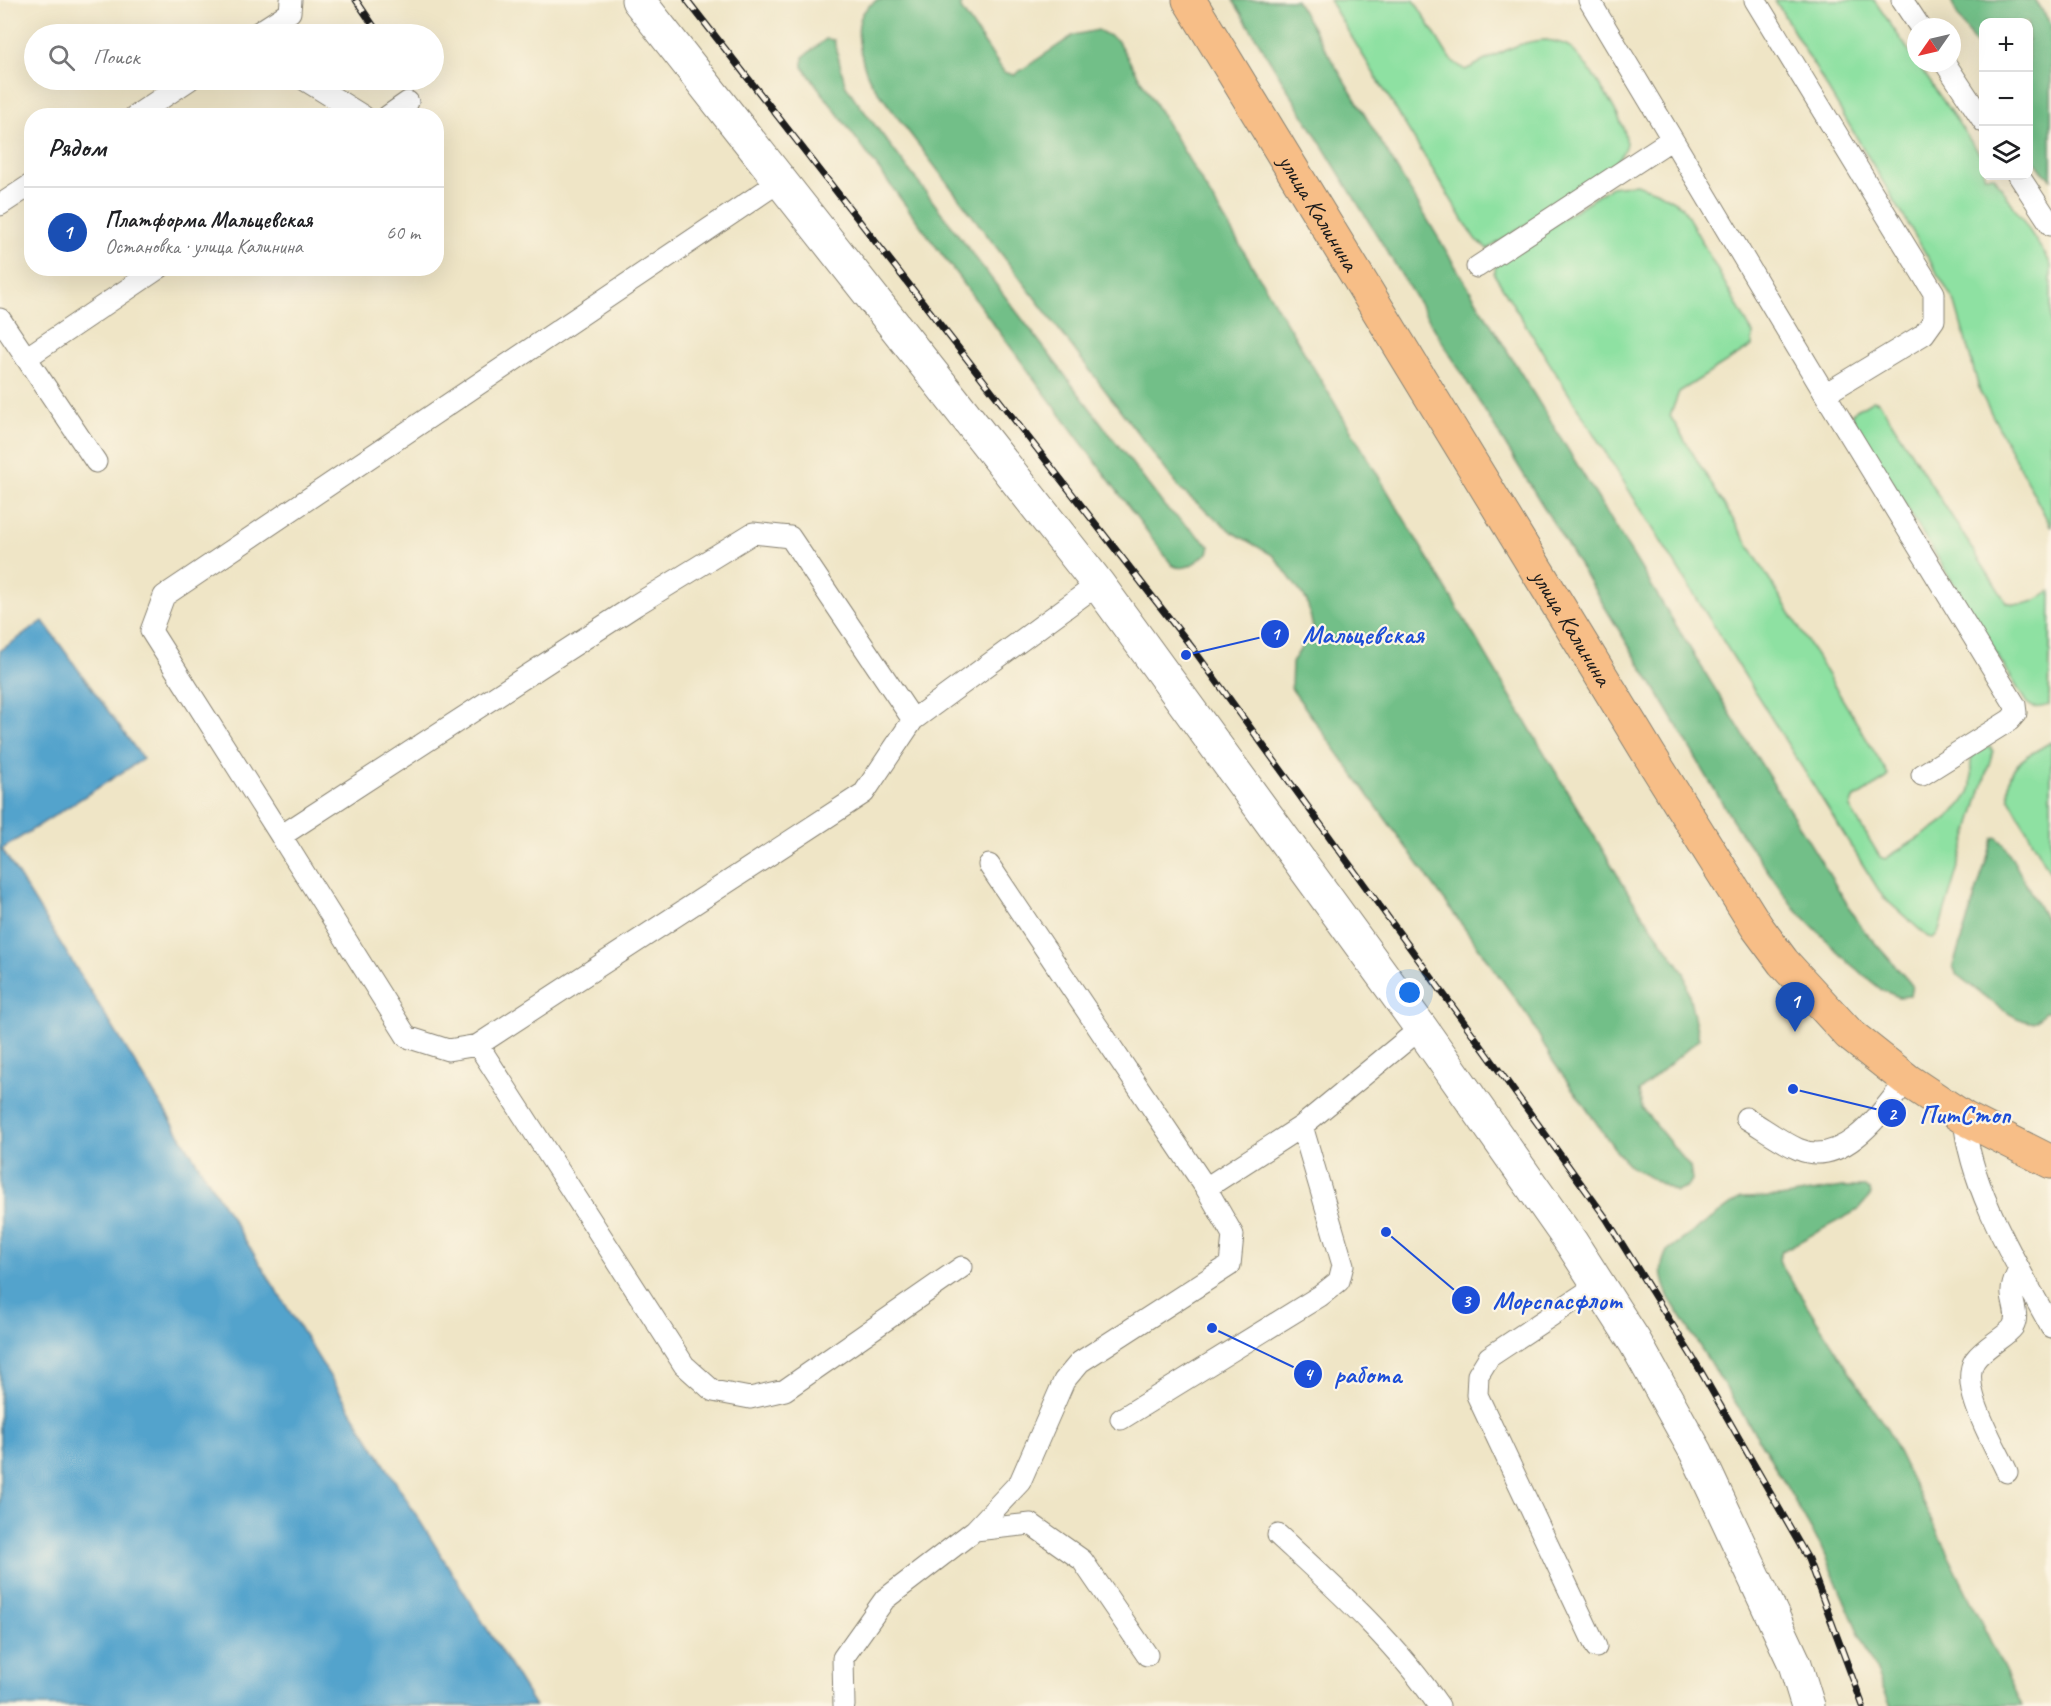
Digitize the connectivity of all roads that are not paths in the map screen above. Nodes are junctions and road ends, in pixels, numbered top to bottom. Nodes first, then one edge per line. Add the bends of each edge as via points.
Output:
1 (291, 0) edge
2 (638, 0) edge
3 (1189, 0) edge
4 (1589, 0) edge
5 (1755, 0) edge
6 (1902, 0) edge
7 (1914, 18) edge
8 (271, 24) edge
9 (1951, 72) edge
10 (174, 90) edge
11 (321, 90) edge
12 (408, 102) dead end
13 (147, 108) edge
14 (350, 108) edge
15 (399, 108) edge
16 (1979, 116) edge
17 (1672, 139) junction
18 (2022, 180) edge
19 (780, 181) junction
20 (24, 190) edge
21 (0, 206) edge
22 (2051, 225) edge
23 (1477, 267) dead end
24 (147, 276) edge
25 (0, 320) edge
26 (26, 358) junction
27 (1825, 394) junction
28 (96, 462) dead end
29 (1098, 584) junction
30 (913, 720) junction
31 (1922, 775) dead end
32 (281, 836) junction
33 (989, 865) dead end
34 (1421, 1028) junction
35 (478, 1045) junction
36 (1907, 1080) junction
37 (1746, 1118) dead end
38 (1964, 1118) junction
39 (1302, 1126) junction
40 (2051, 1162) edge
41 (1206, 1188) junction
42 (962, 1267) dead end
43 (2019, 1269) junction
44 (1599, 1284) junction
45 (2051, 1327) edge
46 (1121, 1419) dead end
47 (2007, 1472) dead end
48 (975, 1530) junction
49 (1278, 1535) dead end
50 (1596, 1647) dead end
51 (1147, 1655) dead end
52 (844, 1706) edge
53 (1439, 1706) edge
54 (1808, 1706) edge

1 - 8 lane via 290,12
2 - 19 street
3 - 36 main road, улица Калинина via 1757,927 1817,1002 1849,1034
4 - 17 lane
5 - 27 lane via 1934,294 1934,320 1924,334
6 - 7 lane
9 - 16 lane
10 - 13 lane
11 - 14 lane
12 - 15 lane
17 - 23 lane
17 - 27 lane
18 - 22 lane
19 - 29 street
19 - 32 lane via 164,596 151,631
20 - 21 lane
24 - 26 lane
25 - 26 lane
26 - 28 lane
27 - 31 lane via 2015,705 2016,713 2010,720
29 - 30 lane
29 - 34 street
30 - 32 lane via 790,537 753,533
30 - 35 lane via 864,792
32 - 35 lane via 407,1037 448,1050
33 - 41 lane
34 - 39 lane
34 - 44 street
35 - 42 lane via 684,1365 713,1390 750,1398 785,1390
36 - 37 lane via 1872,1123 1843,1145 1823,1153 1800,1150
36 - 38 main road, улица Калинина
38 - 40 main road, улица Калинина
38 - 43 lane via 1966,1146 1979,1183
39 - 41 lane
39 - 46 lane via 1343,1265 1339,1281
41 - 48 lane via 1233,1235 1230,1265 1080,1362 1064,1381 1020,1482
43 - 45 lane
43 - 47 lane via 2012,1294 2016,1314 2013,1327 1986,1347 1973,1363 1969,1376 1972,1394
44 - 50 lane via 1489,1357 1478,1375 1478,1395
44 - 54 street via 1696,1452 1795,1664
48 - 51 lane via 1031,1524 1082,1560
48 - 52 lane via 885,1599 843,1658
49 - 53 lane via 1348,1600 1417,1674

